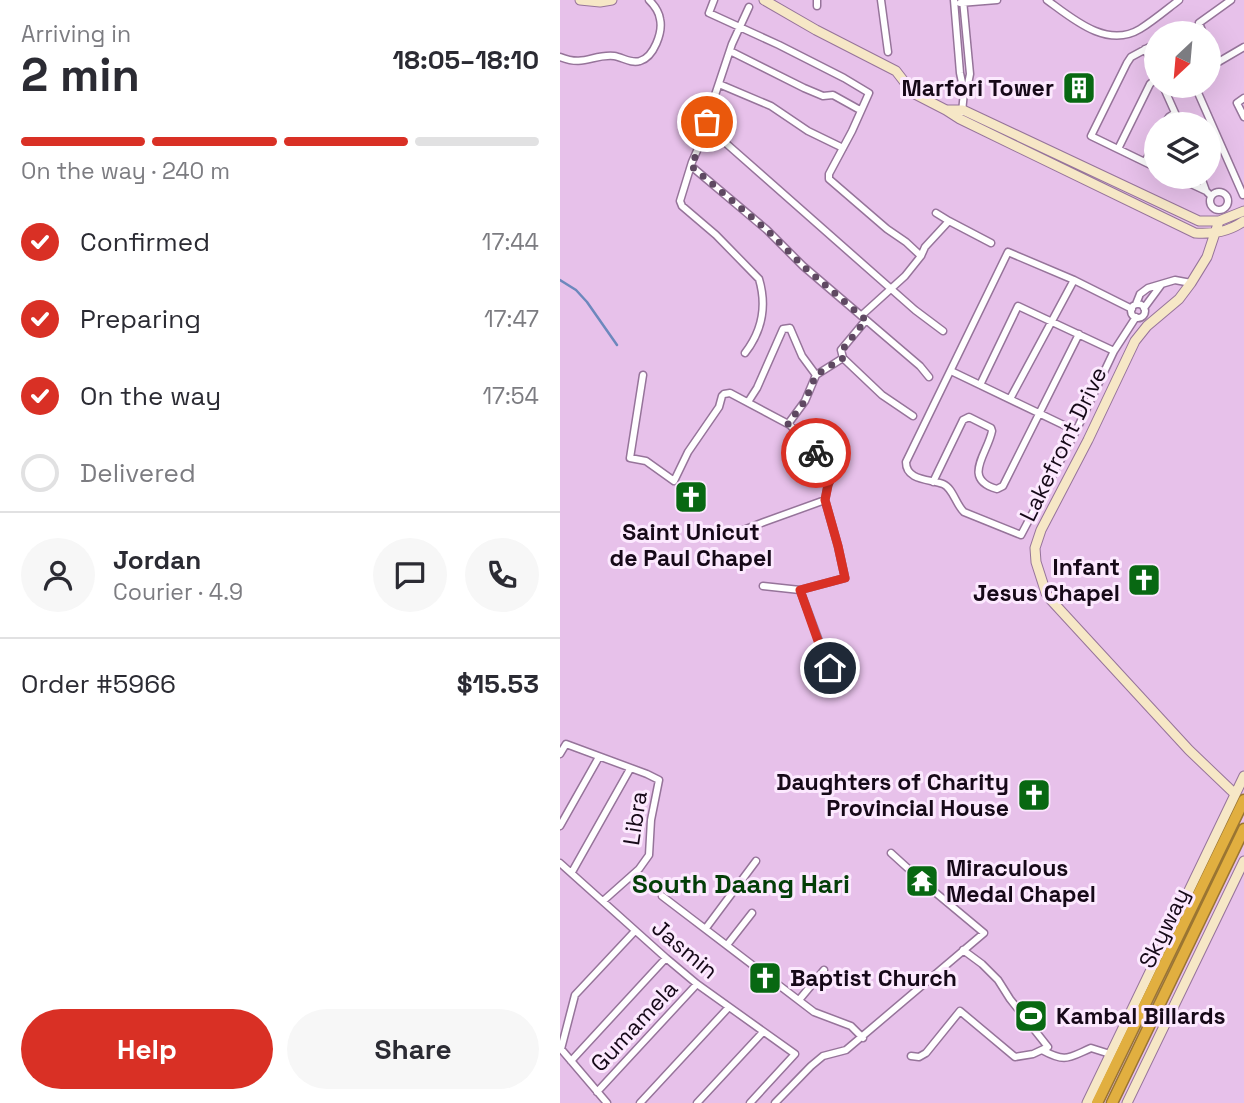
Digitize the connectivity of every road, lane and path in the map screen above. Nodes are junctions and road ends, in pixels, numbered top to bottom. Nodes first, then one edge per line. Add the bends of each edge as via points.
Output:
1 (580, 0) edge
2 (612, 0) edge
3 (649, 0) edge
4 (714, 0) edge
5 (764, 0) edge
6 (881, 0) edge
7 (997, 0) edge
8 (1047, 0) edge
9 (1179, 0) edge
10 (1231, 0) edge
11 (954, 2) edge
12 (963, 2) edge
13 (749, 6) dead end
14 (1202, 21) edge
15 (740, 26) junction
16 (1244, 47) edge
17 (1144, 50) edge
18 (730, 51) junction
19 (887, 52) dead end
20 (560, 57) edge
21 (1222, 60) edge
22 (719, 84) junction
23 (964, 92) junction
24 (1144, 96) edge
25 (1200, 98) edge
26 (1244, 98) edge
27 (860, 110) junction
28 (962, 115) junction
29 (1244, 117) edge
30 (706, 130) junction
31 (843, 148) junction
32 (1118, 149) junction
33 (1144, 162) edge
34 (691, 166) junction
35 (1199, 189) edge
36 (1206, 189) edge
37 (1209, 194) junction
38 (1244, 195) edge
39 (1228, 200) junction
40 (1244, 211) edge
41 (936, 213) dead end
42 (948, 221) junction
43 (1219, 221) junction
44 (1244, 221) edge
45 (1215, 234) junction
46 (990, 243) dead end
47 (921, 256) junction
48 (1074, 280) junction
49 (1191, 283) junction
50 (1161, 285) junction
51 (891, 288) junction
52 (1134, 306) junction
53 (1144, 308) junction
54 (864, 317) junction
55 (1136, 317) junction
56 (1053, 321) junction
57 (943, 331) dead end
58 (1079, 334) junction
59 (1114, 351) junction
60 (745, 353) dead end
61 (843, 358) junction
62 (951, 371) junction
63 (816, 375) junction
64 (643, 376) dead end
65 (929, 377) dead end
66 (980, 385) junction
67 (1010, 400) junction
68 (748, 402) junction
69 (1040, 414) junction
70 (913, 416) dead end
71 (788, 424) junction
72 (1076, 431) junction
73 (933, 482) junction
74 (825, 500) junction
75 (741, 531) dead end
76 (764, 586) dead end
77 (800, 590) junction
78 (830, 668) dead end
79 (560, 754) edge
80 (599, 757) junction
81 (630, 769) junction
82 (1244, 776) edge
83 (1240, 797) edge
84 (1244, 809) edge
85 (560, 826) edge
86 (1244, 829) edge
87 (1244, 842) edge
88 (891, 853) dead end
89 (756, 861) dead end
90 (1244, 861) edge
91 (560, 863) edge
92 (572, 872) junction
93 (662, 896) dead end
94 (603, 901) junction
95 (752, 913) dead end
96 (706, 929) junction
97 (635, 931) junction
98 (727, 945) junction
99 (963, 950) junction
100 (666, 958) junction
101 (824, 970) dead end
102 (697, 984) junction
103 (799, 1000) junction
104 (729, 1007) junction
105 (763, 1032) junction
106 (863, 1038) junction
107 (1042, 1050) junction
108 (1110, 1054) junction
109 (911, 1056) dead end
110 (571, 1061) junction
111 (597, 1092) junction
112 (607, 1103) edge
113 (640, 1103) edge
114 (697, 1103) edge
115 (750, 1103) edge
116 (775, 1103) edge
117 (1087, 1103) edge
118 (1100, 1103) edge
119 (1112, 1103) edge
120 (1118, 1103) edge
121 (1127, 1103) edge

1 - 2 street
3 - 20 street via 660,24 653,48 644,59 613,56 575,62
4 - 15 street via 709,13
5 - 28 street via 896,71 913,93
6 - 19 street
7 - 12 street
8 - 9 street via 1098,33 1116,36 1138,31
10 - 14 street
11 - 12 street
11 - 23 street
12 - 23 street via 970,74
13 - 15 street
15 - 18 street
15 - 27 street via 869,93
16 - 21 street
17 - 32 street via 1127,63 1091,136
18 - 22 street
18 - 27 street
22 - 30 street
22 - 31 street via 771,106
23 - 28 street
24 - 32 street
25 - 38 street
26 - 29 street via 1237,103
27 - 31 street
28 - 43 street via 1199,221
28 - 45 street via 1195,233
30 - 34 street
30 - 51 street
31 - 47 street via 829,179
32 - 33 street
34 - 54 street
34 - 60 street via 682,206 759,279 762,319
35 - 37 street
36 - 37 street
37 - 39 street via 1221,192
37 - 39 street via 1216,209 1225,208
38 - 39 street
40 - 43 street
41 - 42 street
42 - 46 street
42 - 47 street
43 - 45 street, Lakefront Drive
44 - 45 street
45 - 49 street, Lakefront Drive
47 - 51 street
48 - 52 street
48 - 56 street
48 - 62 street via 1008,252
49 - 50 street via 1175,280
49 - 83 street, Lakefront Drive via 1135,341 1041,530 1035,562 1051,600 1189,750
50 - 52 street via 1140,294
50 - 53 street
51 - 54 street
51 - 57 street
52 - 53 street
52 - 55 street
53 - 55 street via 1142,316
54 - 61 street via 842,350
54 - 65 street
55 - 59 street
56 - 58 street
56 - 66 street via 1018,306
56 - 67 street
58 - 59 street
58 - 69 street
59 - 72 street
61 - 63 street
61 - 70 street
62 - 66 street
62 - 73 street via 906,462 909,473
63 - 68 street via 787,327
63 - 71 street
64 - 68 street via 630,458 646,461 674,481 722,396 730,393
66 - 67 street
67 - 69 street
68 - 71 street
69 - 72 street
69 - 73 street via 1003,486 989,487 979,475 977,468 993,434 991,428 969,417 963,420
71 - 74 street via 831,469
72 - 73 street via 1021,535 964,512 949,488
74 - 75 street
74 - 77 street via 845,578
76 - 77 street
77 - 78 street
79 - 80 street, Libra via 566,744
80 - 81 street, Libra
80 - 85 street
81 - 92 street
81 - 94 street, Libra via 659,780 649,855
82 - 83 street
83 - 108 street
83 - 118 highway
84 - 118 highway, Skyway
86 - 119 highway, Skyway
87 - 120 highway
88 - 99 street via 984,933
89 - 96 street
90 - 121 street
91 - 92 street, Jasmin
92 - 94 street, Jasmin
93 - 96 street
94 - 97 street, Jasmin
95 - 98 street
96 - 98 street
97 - 100 street, Jasmin
97 - 110 street via 575,995 561,1049
98 - 103 street
99 - 106 street
99 - 107 street via 998,980 1048,1046
100 - 102 street, Jasmin
100 - 110 street
101 - 103 street
102 - 104 street, Jasmin
102 - 111 street, Gumamela
103 - 106 street via 823,1016 851,1026
104 - 105 street, Jasmin
104 - 113 street
105 - 114 street
105 - 115 street, Jasmin via 795,1054
106 - 116 street via 846,1051 823,1056
107 - 108 street via 1061,1059 1091,1048
107 - 109 street via 1015,1057 960,1011 926,1053
108 - 117 street
110 - 111 street
111 - 112 street

